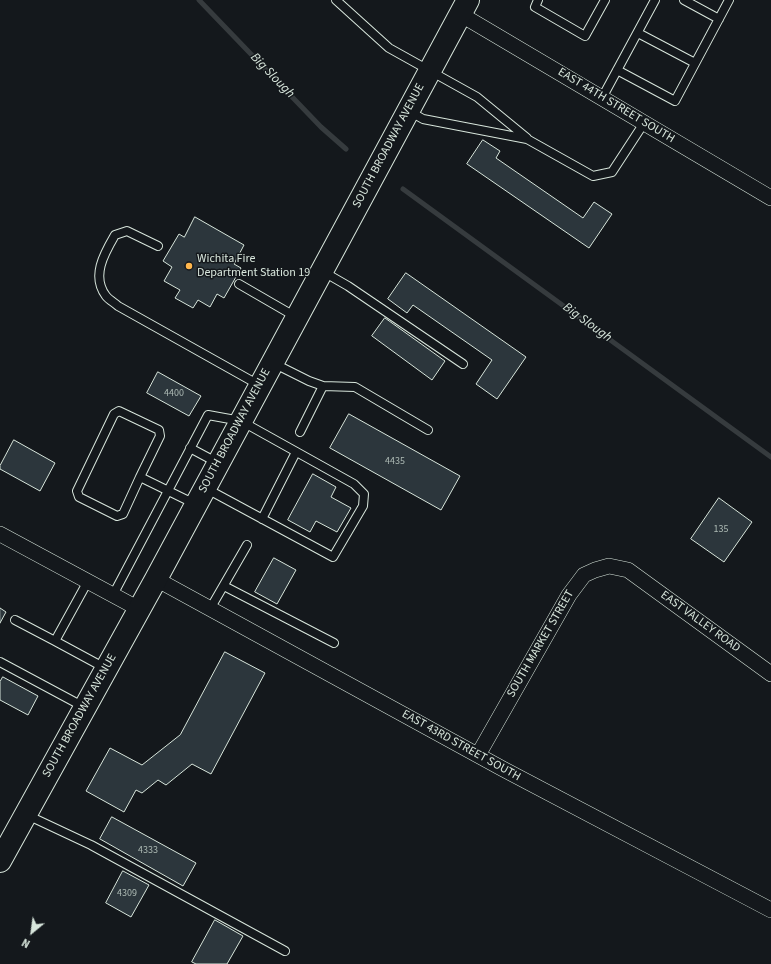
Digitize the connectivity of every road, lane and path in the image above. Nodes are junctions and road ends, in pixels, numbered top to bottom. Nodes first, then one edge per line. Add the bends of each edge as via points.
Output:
1 (336, 0) edge
2 (538, 0) edge
3 (605, 0) edge
4 (655, 0) edge
5 (684, 0) edge
6 (729, 0) edge
7 (464, 7) edge
8 (719, 19) junction
9 (638, 33) junction
10 (695, 63) junction
11 (617, 70) junction
12 (430, 71) junction
13 (602, 98) junction
14 (408, 111) junction
15 (644, 123) junction
16 (528, 139) junction
17 (771, 198) edge
18 (158, 246) dead end
19 (322, 271) junction
20 (239, 284) dead end
21 (297, 317) junction
22 (273, 362) junction
23 (463, 364) dead end
24 (260, 385) junction
25 (323, 386) junction
26 (241, 421) junction
27 (428, 430) dead end
28 (300, 432) dead end
29 (190, 448) junction
30 (296, 452) junction
31 (218, 464) junction
32 (140, 477) junction
33 (168, 490) junction
34 (201, 496) junction
35 (262, 519) junction
36 (0, 534) edge
37 (247, 545) dead end
38 (628, 570) joint
39 (156, 579) junction
40 (88, 581) junction
41 (224, 586) junction
42 (113, 595) junction
43 (139, 609) junction
44 (210, 609) junction
45 (15, 620) dead end
46 (55, 641) junction
47 (334, 643) dead end
48 (0, 662) edge
49 (106, 669) junction
50 (771, 674) edge
51 (85, 708) junction
52 (478, 755) junction
53 (26, 815) junction
54 (0, 861) edge
55 (770, 910) edge
56 (285, 951) dead end

1 - 12 lane via 389,48
2 - 3 lane via 535,7 585,36
4 - 9 lane
5 - 8 lane
6 - 8 lane
7 - 12 main road, SOUTH BROADWAY AVENUE
7 - 13 street, EAST 44TH STREET SOUTH
8 - 10 lane
9 - 10 lane
9 - 11 lane
10 - 11 lane via 675,101
11 - 13 lane
12 - 14 main road, SOUTH BROADWAY AVENUE
12 - 16 lane via 477,97
13 - 15 street, EAST 44TH STREET SOUTH
14 - 16 lane via 424,119
14 - 19 main road, SOUTH BROADWAY AVENUE
15 - 16 lane via 612,172 593,176
15 - 17 street, EAST 44TH STREET SOUTH
18 - 24 lane via 127,232 115,236 101,261 99,273 106,297
19 - 21 main road, SOUTH BROADWAY AVENUE
19 - 23 lane
20 - 21 lane
21 - 22 main road, SOUTH BROADWAY AVENUE
22 - 24 main road, SOUTH BROADWAY AVENUE
22 - 25 lane
24 - 26 main road, SOUTH BROADWAY AVENUE
25 - 27 lane via 355,387
25 - 28 lane
26 - 29 lane via 208,415
26 - 30 lane
26 - 31 main road, SOUTH BROADWAY AVENUE
29 - 31 lane
29 - 33 lane
30 - 35 lane
30 - 35 lane via 354,484 364,494 363,506 333,557
31 - 34 main road, SOUTH BROADWAY AVENUE
32 - 32 lane via 160,436 159,430 119,411 114,414 77,490 79,497 117,516 123,514
32 - 33 lane
33 - 34 lane
33 - 42 lane
34 - 35 lane
34 - 39 main road, SOUTH BROADWAY AVENUE
36 - 40 street
37 - 41 lane
38 - 50 street, EAST VALLEY ROAD
38 - 52 street, SOUTH MARKET STREET via 609,566 584,575 560,609
39 - 43 main road, SOUTH BROADWAY AVENUE
39 - 44 street, EAST 43RD STREET SOUTH
40 - 42 street
40 - 46 lane
41 - 44 lane
41 - 47 lane
42 - 43 street
43 - 49 main road, SOUTH BROADWAY AVENUE
44 - 52 street, EAST 43RD STREET SOUTH
45 - 46 lane
46 - 49 lane
48 - 51 lane
49 - 51 main road, SOUTH BROADWAY AVENUE
51 - 53 main road, SOUTH BROADWAY AVENUE
52 - 55 street, EAST 43RD STREET SOUTH
53 - 54 main road, SOUTH BROADWAY AVENUE
53 - 56 lane via 91,845

